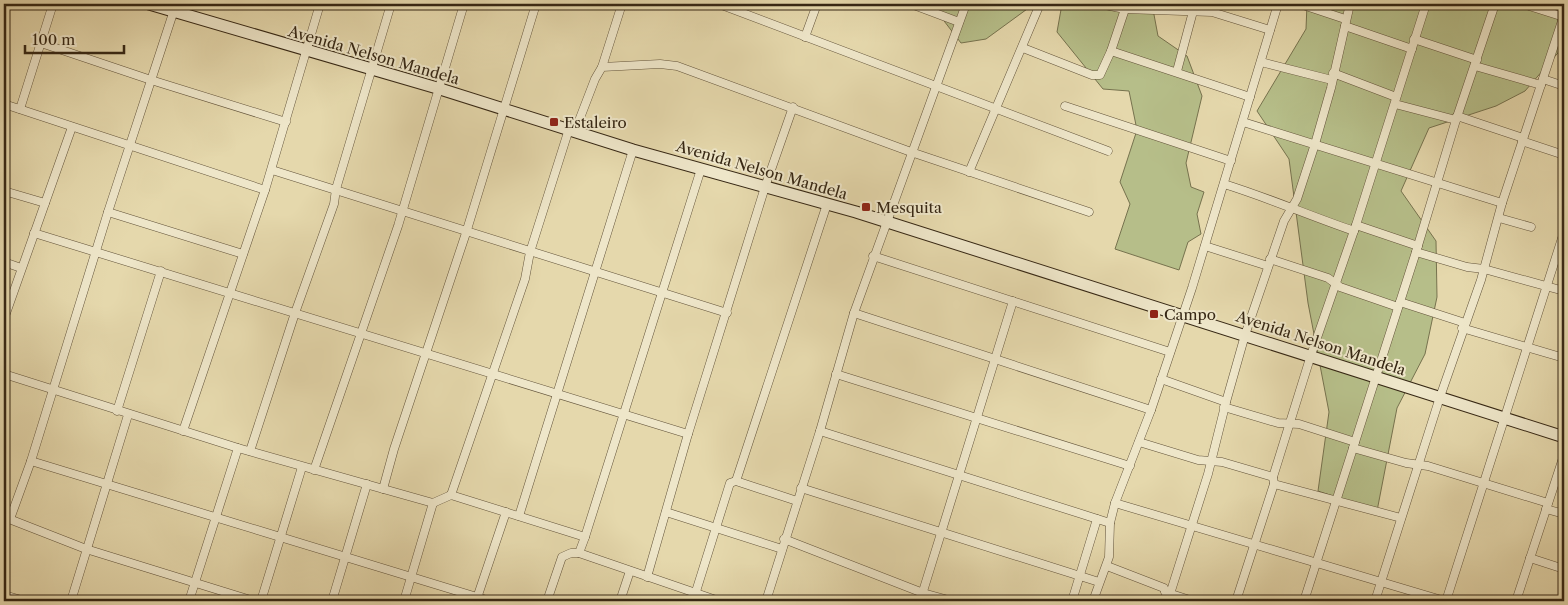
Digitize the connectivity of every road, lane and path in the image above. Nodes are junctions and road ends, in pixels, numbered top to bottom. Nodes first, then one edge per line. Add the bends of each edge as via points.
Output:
1 (53, 4) edge
2 (149, 4) edge
3 (320, 4) edge
4 (391, 4) edge
5 (464, 4) edge
6 (536, 4) edge
7 (622, 4) edge
8 (719, 4) edge
9 (817, 4) edge
10 (911, 4) edge
11 (966, 4) edge
12 (1040, 4) edge
13 (1100, 4) edge
14 (1196, 4) edge
15 (1278, 4) edge
16 (1300, 4) edge
17 (1350, 4) edge
18 (1426, 4) edge
19 (1495, 4) edge
20 (1523, 4) edge
21 (1147, 7) edge
22 (175, 8) edge
23 (1125, 9) junction
24 (1212, 12) junction
25 (1194, 13) junction
26 (1564, 16) edge
27 (959, 22) junction
28 (1345, 22) junction
29 (1270, 30) junction
30 (804, 37) junction
31 (1414, 39) junction
32 (41, 43) junction
33 (1023, 48) junction
34 (1412, 49) junction
35 (306, 51) junction
36 (1111, 51) junction
37 (1261, 62) junction
38 (1476, 63) junction
39 (602, 67) junction
40 (371, 70) junction
41 (1177, 71) junction
42 (1332, 77) junction
43 (151, 80) junction
44 (1542, 82) junction
45 (936, 86) junction
46 (1564, 86) edge
47 (437, 88) junction
48 (1250, 96) junction
49 (1395, 100) junction
50 (4, 104) edge
51 (1066, 106) dead end
52 (793, 107) junction
53 (20, 109) junction
54 (503, 110) junction
55 (997, 110) junction
56 (1456, 118) junction
57 (286, 122) junction
58 (1243, 122) junction
59 (72, 127) junction
60 (572, 130) junction
61 (1522, 139) junction
62 (1315, 144) junction
63 (130, 147) junction
64 (634, 150) junction
65 (1108, 151) dead end
66 (911, 152) junction
67 (1564, 154) edge
68 (1231, 161) junction
69 (1376, 164) junction
70 (701, 169) junction
71 (272, 170) junction
72 (969, 172) junction
73 (1436, 182) junction
74 (1224, 184) junction
75 (765, 188) junction
76 (265, 190) junction
77 (336, 190) junction
78 (4, 191) edge
79 (45, 203) junction
80 (1502, 203) junction
81 (827, 204) junction
82 (1292, 208) junction
83 (402, 211) junction
84 (108, 212) junction
85 (1089, 212) dead end
86 (1499, 218) junction
87 (885, 221) junction
88 (1531, 227) dead end
89 (1355, 228) junction
90 (1564, 232) edge
91 (34, 233) junction
92 (466, 233) junction
93 (1205, 246) junction
94 (1417, 249) junction
95 (96, 251) junction
96 (530, 252) junction
97 (243, 254) junction
98 (873, 256) junction
99 (4, 262) edge
100 (1269, 263) junction
101 (21, 268) junction
102 (1484, 269) junction
103 (161, 271) junction
104 (596, 271) junction
105 (1336, 284) junction
106 (1546, 286) junction
107 (1564, 291) edge
108 (229, 292) junction
109 (662, 292) junction
110 (1013, 301) junction
111 (1398, 305) junction
112 (295, 313) junction
113 (727, 313) junction
114 (854, 313) junction
115 (1183, 315) junction
116 (4, 319) edge
117 (1464, 326) junction
118 (360, 334) junction
119 (1245, 335) junction
120 (1527, 347) junction
121 (1170, 352) junction
122 (426, 355) junction
123 (1311, 356) junction
124 (996, 358) junction
125 (1564, 358) edge
126 (492, 373) junction
127 (4, 374) edge
128 (836, 374) junction
129 (1376, 377) junction
130 (1160, 380) junction
131 (54, 390) junction
132 (558, 394) junction
133 (1440, 397) junction
134 (1225, 404) junction
135 (1150, 410) junction
136 (117, 411) junction
137 (624, 414) junction
138 (128, 415) junction
139 (977, 417) junction
140 (1505, 418) junction
141 (1290, 423) junction
142 (820, 430) junction
143 (183, 431) junction
144 (688, 434) junction
145 (1564, 437) edge
146 (1139, 442) junction
147 (1354, 445) junction
148 (238, 448) junction
149 (250, 451) junction
150 (1564, 455) edge
151 (1212, 460) junction
152 (31, 461) junction
153 (1418, 464) junction
154 (1130, 466) junction
155 (302, 467) junction
156 (314, 470) junction
157 (958, 474) junction
158 (1274, 480) junction
159 (736, 481) junction
160 (1484, 483) junction
161 (367, 484) junction
162 (107, 485) junction
163 (801, 488) junction
164 (384, 489) junction
165 (451, 496) junction
166 (797, 501) junction
167 (1337, 501) junction
168 (433, 503) junction
169 (1115, 503) junction
170 (1547, 506) junction
171 (506, 512) junction
172 (666, 512) junction
173 (1564, 514) edge
174 (519, 516) junction
175 (7, 518) edge
176 (215, 518) junction
177 (1401, 518) junction
178 (1097, 519) junction
179 (1110, 523) junction
180 (1192, 527) junction
181 (715, 528) junction
182 (940, 532) junction
183 (280, 537) junction
184 (585, 537) junction
185 (784, 539) junction
186 (1254, 546) junction
187 (86, 549) junction
188 (782, 549) junction
189 (580, 553) junction
190 (347, 557) junction
191 (1530, 558) junction
192 (1316, 565) junction
193 (1107, 566) junction
194 (1564, 569) edge
195 (630, 571) junction
196 (1081, 576) junction
197 (411, 577) junction
198 (647, 577) junction
199 (1099, 582) junction
200 (194, 583) junction
201 (1380, 583) junction
202 (923, 592) junction
203 (1168, 593) junction
204 (4, 595) edge
205 (694, 598) edge
206 (477, 599) edge
207 (25, 601) edge
208 (71, 601) edge
209 (189, 601) edge
210 (254, 601) edge
211 (261, 601) edge
212 (332, 601) edge
213 (404, 601) edge
214 (490, 601) edge
215 (548, 601) edge
216 (620, 601) edge
217 (719, 601) edge
218 (766, 601) edge
219 (920, 601) edge
220 (952, 601) edge
221 (1072, 601) edge
222 (1093, 601) edge
223 (1162, 601) edge
224 (1193, 601) edge
225 (1236, 601) edge
226 (1304, 601) edge
227 (1375, 601) edge
228 (1445, 601) edge
229 (1516, 601) edge

1 - 32 street
2 - 22 street, Avenida Nelson Mandela
3 - 35 street
4 - 40 street
5 - 47 street
6 - 54 street
7 - 39 street
8 - 30 street
9 - 30 street
10 - 27 street
11 - 27 street
12 - 33 street
13 - 23 street
14 - 24 street
14 - 25 street
15 - 29 street
16 - 28 street
17 - 28 street
18 - 31 street
19 - 38 street
20 - 26 street
21 - 23 street
21 - 25 street
22 - 35 street, Avenida Nelson Mandela
22 - 43 street
23 - 36 street
24 - 25 street
24 - 29 street
25 - 41 street
26 - 44 street
27 - 45 street
28 - 34 street
28 - 42 street
29 - 37 street
30 - 45 street
31 - 34 street
31 - 38 street
32 - 43 street
32 - 53 street
33 - 36 street via 1096,76 1102,73
33 - 55 street
34 - 49 street
35 - 40 street, Avenida Nelson Mandela
35 - 57 street
36 - 41 street
37 - 42 street
37 - 48 street
38 - 44 street
38 - 56 street
39 - 52 street via 677,66
39 - 60 street
40 - 47 street, Avenida Nelson Mandela
40 - 77 street
41 - 48 street
42 - 49 street
42 - 62 street
43 - 57 street
43 - 63 street
44 - 46 street
44 - 61 street
45 - 55 street
45 - 66 street
47 - 54 street, Avenida Nelson Mandela
47 - 83 street
48 - 58 street
49 - 56 street
49 - 69 street
50 - 53 street
51 - 68 street
52 - 66 street
52 - 75 street
53 - 59 street
54 - 60 street, Avenida Nelson Mandela
54 - 92 street
55 - 65 street
55 - 72 street
56 - 61 street
56 - 73 street
57 - 71 street
58 - 62 street
58 - 68 street
59 - 63 street
59 - 79 street
60 - 64 street, Avenida Nelson Mandela
60 - 96 street
61 - 67 street
61 - 80 street
62 - 69 street
62 - 82 street
63 - 76 street
63 - 84 street
64 - 70 street, Avenida Nelson Mandela
64 - 104 street
66 - 72 street
66 - 87 street
68 - 74 street
69 - 73 street
69 - 89 street
70 - 75 street, Avenida Nelson Mandela
70 - 109 street
71 - 76 street
71 - 77 street
72 - 85 street
73 - 80 street
73 - 94 street
74 - 82 street
74 - 93 street
75 - 81 street, Avenida Nelson Mandela
75 - 113 street
76 - 97 street
77 - 83 street
77 - 112 street via 332,212
78 - 79 street
79 - 91 street
80 - 86 street
81 - 87 street, Avenida Nelson Mandela
81 - 159 street
82 - 89 street via 1305,215
82 - 100 street
83 - 92 street
83 - 118 street
84 - 95 street
84 - 97 street
86 - 88 street
86 - 102 street
87 - 98 street
87 - 115 street, Avenida Nelson Mandela
89 - 94 street
89 - 105 street
90 - 106 street
91 - 95 street
91 - 101 street
92 - 96 street
92 - 122 street
93 - 100 street
93 - 115 street
94 - 102 street via 1466,267
94 - 111 street
95 - 103 street
95 - 131 street
96 - 104 street
96 - 126 street via 525,279
97 - 108 street
98 - 110 street
98 - 114 street
99 - 101 street
100 - 105 street via 1328,278
100 - 119 street
101 - 116 street
102 - 106 street
102 - 117 street
103 - 108 street
103 - 136 street
104 - 109 street
104 - 132 street
105 - 111 street
105 - 123 street
106 - 107 street
106 - 120 street
108 - 112 street
108 - 143 street
109 - 113 street
109 - 137 street
110 - 121 street
110 - 124 street
111 - 117 street
111 - 129 street
112 - 118 street
112 - 149 street
113 - 144 street
114 - 124 street
114 - 128 street
115 - 119 street, Avenida Nelson Mandela
115 - 121 street
117 - 120 street
117 - 133 street
118 - 122 street
118 - 156 street
119 - 123 street, Avenida Nelson Mandela
119 - 134 street
120 - 125 street
120 - 140 street
121 - 130 street
122 - 126 street
122 - 164 street via 397,439
123 - 129 street, Avenida Nelson Mandela
123 - 141 street
124 - 135 street
124 - 139 street
126 - 132 street
126 - 165 street
127 - 131 street
128 - 139 street
128 - 142 street
129 - 133 street, Avenida Nelson Mandela
129 - 147 street
130 - 134 street
130 - 135 street
131 - 136 street
131 - 152 street
132 - 137 street
132 - 174 street
133 - 140 street, Avenida Nelson Mandela
133 - 153 street
134 - 141 street via 1278,423
134 - 151 street
135 - 146 street
136 - 138 street
137 - 144 street
137 - 184 street
138 - 143 street
138 - 162 street
139 - 154 street
139 - 157 street
140 - 145 street, Avenida Nelson Mandela
140 - 160 street
141 - 147 street
141 - 158 street
142 - 157 street
142 - 163 street
143 - 148 street
144 - 172 street
146 - 151 street via 1198,460
146 - 154 street
147 - 153 street via 1406,464
147 - 167 street
148 - 149 street
148 - 176 street
149 - 155 street
150 - 170 street
151 - 158 street
151 - 180 street
152 - 162 street
152 - 175 street
153 - 160 street
153 - 177 street
154 - 169 street
155 - 156 street
155 - 183 street
156 - 161 street
157 - 178 street
157 - 182 street
158 - 167 street
158 - 186 street
159 - 166 street
159 - 181 street via 728,486
160 - 170 street
160 - 228 street
161 - 164 street
161 - 190 street
162 - 176 street
162 - 187 street
163 - 166 street
163 - 182 street
164 - 168 street
165 - 168 street
165 - 171 street
166 - 185 street
167 - 177 street
167 - 192 street
168 - 197 street
169 - 179 street
169 - 180 street
170 - 173 street
170 - 191 street
171 - 174 street
171 - 206 street
172 - 181 street
172 - 198 street
174 - 184 street
175 - 187 street
176 - 183 street
176 - 200 street
177 - 201 street
178 - 179 street
178 - 196 street
179 - 193 street via 1111,547
180 - 186 street
180 - 203 street
181 - 188 street
181 - 205 street
182 - 196 street
182 - 202 street
183 - 190 street
183 - 211 street
184 - 189 street
185 - 188 street
185 - 202 street
186 - 192 street
186 - 225 street
187 - 200 street
187 - 208 street
188 - 218 street
189 - 195 street
189 - 215 street via 566,554 560,560
190 - 197 street
190 - 212 street
191 - 194 street
191 - 229 street
192 - 201 street
192 - 226 street
193 - 199 street
193 - 203 street via 1160,586
195 - 198 street
195 - 216 street
196 - 199 street
196 - 221 street
197 - 206 street
197 - 213 street
198 - 205 street
199 - 222 street
200 - 209 street
200 - 210 street
201 - 227 street
201 - 228 street
202 - 219 street
202 - 220 street
203 - 223 street
203 - 224 street
204 - 207 street
205 - 217 street
206 - 214 street

